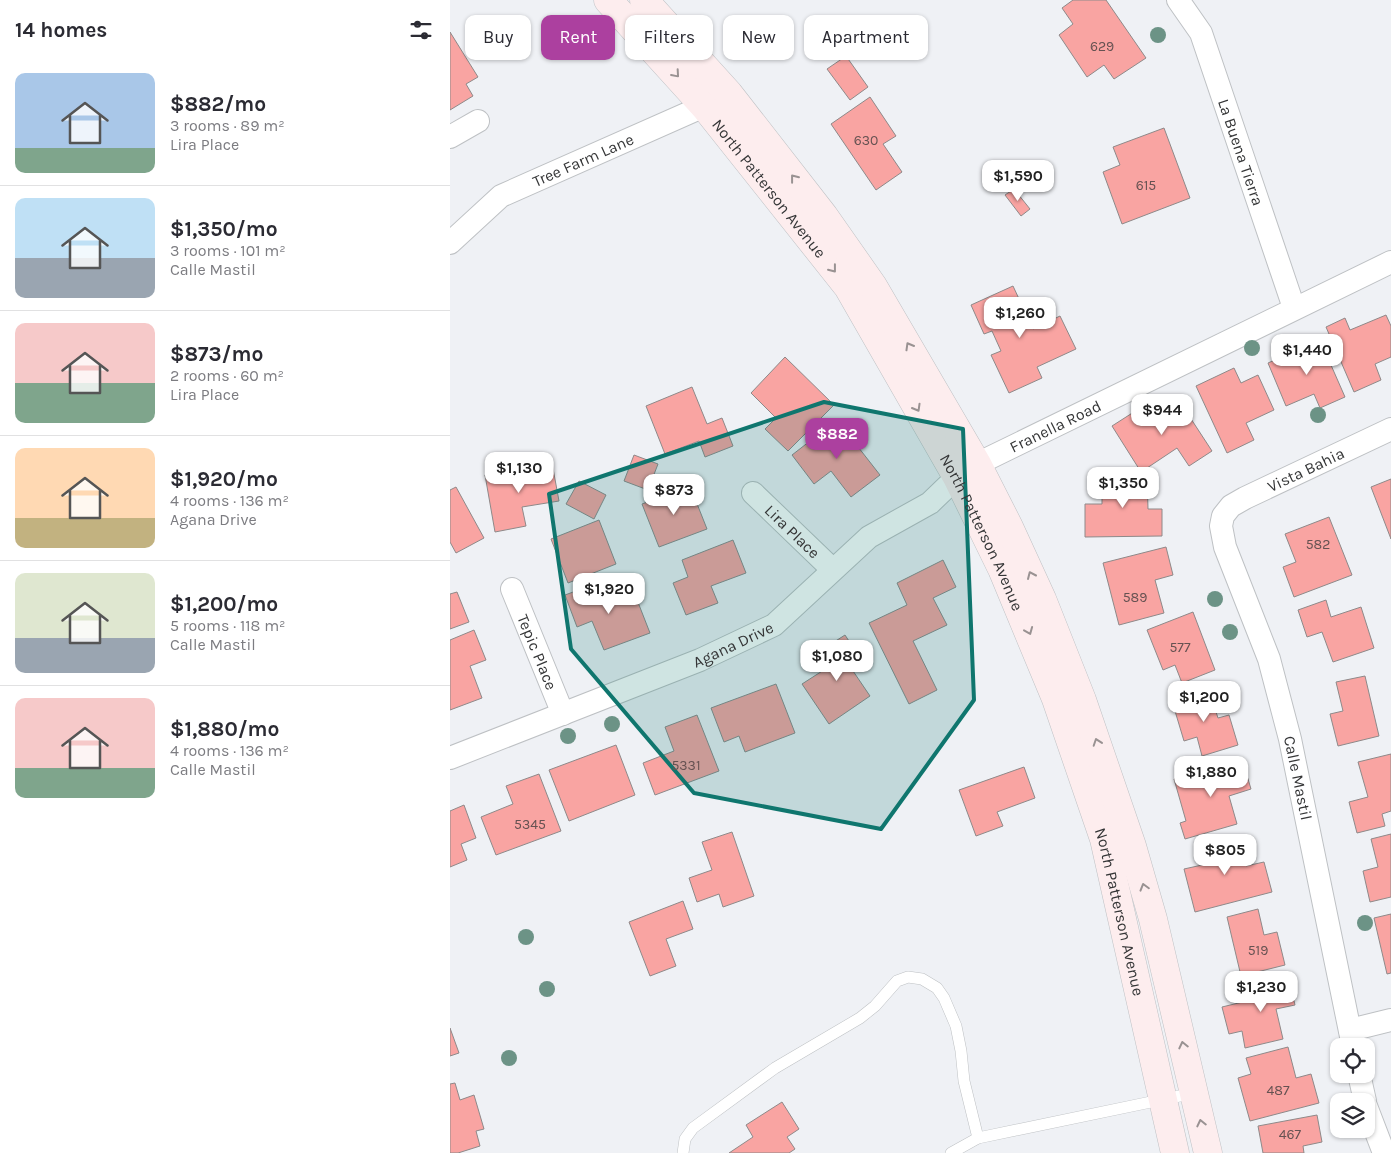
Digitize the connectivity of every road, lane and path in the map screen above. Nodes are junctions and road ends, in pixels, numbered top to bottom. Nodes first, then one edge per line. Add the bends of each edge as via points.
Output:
1 (608, 0) edge
2 (644, 0) edge
3 (1178, 0) edge
4 (729, 94) junction
5 (705, 106) junction
6 (478, 121) dead end
7 (450, 136) edge
8 (450, 244) edge
9 (1391, 262) edge
10 (1294, 308) junction
11 (1391, 429) edge
12 (967, 471) junction
13 (753, 493) dead end
14 (1223, 516) joint
15 (832, 569) junction
16 (512, 589) dead end
17 (563, 714) junction
18 (450, 758) edge
19 (1391, 1020) edge
20 (1351, 1038) edge
21 (1194, 1093) junction
22 (1163, 1099) junction
23 (1375, 1130) edge
24 (978, 1138) junction
25 (683, 1153) edge
26 (951, 1153) edge
27 (1175, 1153) edge
28 (1208, 1153) edge
29 (1384, 1153) edge

1 -> 5 main road, North Patterson Avenue
2 - 4 main road, North Patterson Avenue
3 - 10 street, La Buena Tierra via 1201,33
4 - 5 street, Tree Farm Lane
12 -> 4 main road, North Patterson Avenue via 874,286
5 - 8 street, Tree Farm Lane via 501,196
5 -> 12 main road, North Patterson Avenue via 848,287
6 - 7 street
9 - 10 street
10 - 12 street, Franella Road
11 - 14 street, Vista Bahia via 1244,498
12 - 15 street, Agana Drive via 939,496 869,537
21 -> 12 main road, North Patterson Avenue via 1153,919 1116,796 1082,700 1009,527
12 -> 22 main road, North Patterson Avenue via 1056,699 1104,839
13 - 15 street, Lira Place
14 - 20 street, Calle Mastil via 1221,526 1225,547 1269,659 1290,739
15 - 17 street, Agana Drive via 774,625 700,660
16 - 17 street, Tepic Place
17 - 18 street, Agana Drive
19 - 20 street
21 - 22 lane
28 -> 21 main road, North Patterson Avenue
22 - 24 lane
22 - 27 main road, North Patterson Avenue
23 - 29 street
24 - 25 lane via 964,1081 956,1026 944,998 937,988 922,979 908,977 897,980 876,1006 860,1018 775,1068 693,1128 685,1139
24 - 26 lane

